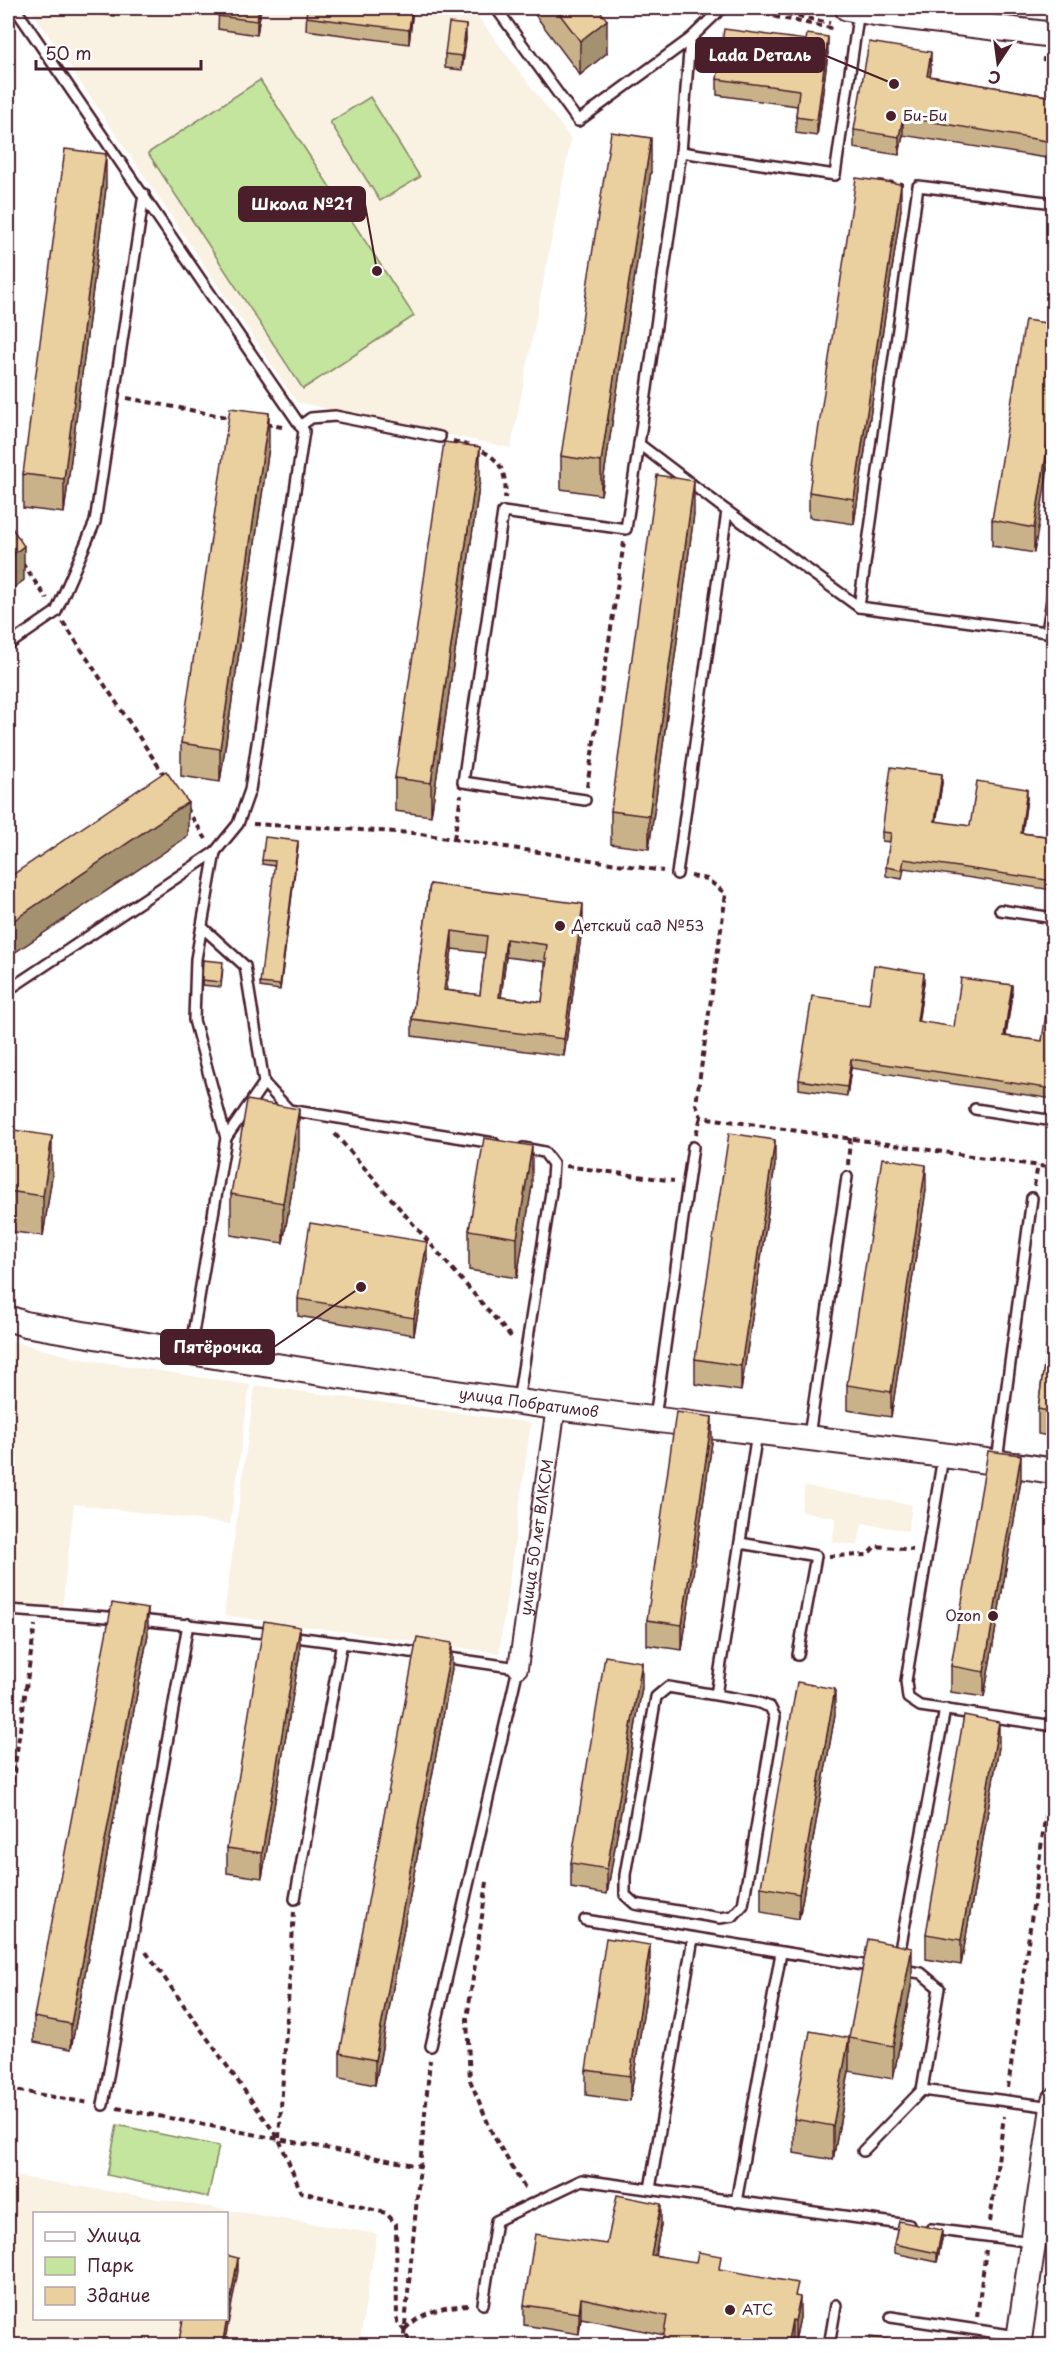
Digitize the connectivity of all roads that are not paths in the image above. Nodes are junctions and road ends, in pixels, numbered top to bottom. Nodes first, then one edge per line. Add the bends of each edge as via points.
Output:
1 (15, 8) edge
2 (495, 8) edge
3 (722, 8) edge
4 (853, 9) edge
5 (1053, 35) edge
6 (690, 39) junction
7 (681, 152) junction
8 (144, 194) junction
9 (1053, 203) edge
10 (302, 429) junction
11 (440, 437) road end
12 (639, 444) junction
13 (727, 512) junction
14 (1053, 586) edge
15 (859, 607) junction
16 (1050, 633) edge
17 (8, 645) edge
18 (585, 800) road end
19 (215, 852) junction
20 (677, 874) road end
21 (1000, 910) dead end
22 (1053, 918) edge
23 (202, 927) junction
24 (8, 990) edge
25 (264, 1083) junction
26 (975, 1109) dead end
27 (1053, 1120) edge
28 (226, 1138) junction
29 (693, 1147) dead end
30 (846, 1178) road end
31 (1032, 1198) dead end
32 (8, 1318) edge
33 (189, 1353) junction
34 (518, 1401) junction
35 (555, 1407) junction
36 (655, 1419) junction
37 (758, 1431) junction
38 (809, 1437) junction
39 (944, 1455) junction
40 (997, 1462) junction
41 (1053, 1471) edge
42 (740, 1543) junction
43 (8, 1610) edge
44 (188, 1624) junction
45 (342, 1642) junction
46 (798, 1655) dead end
47 (518, 1668) junction
48 (716, 1695) junction
49 (945, 1709) junction
50 (1053, 1726) edge
51 (295, 1899) road end
52 (585, 1920) dead end
53 (693, 1938) junction
54 (781, 1953) junction
55 (897, 1970) junction
56 (431, 2046) road end
57 (922, 2090) junction
58 (1053, 2104) edge
59 (103, 2105) road end
60 (863, 2151) dead end
61 (650, 2189) junction
62 (736, 2202) junction
63 (1033, 2242) junction
64 (483, 2304) road end
65 (836, 2305) dead end
66 (891, 2317) dead end
67 (1019, 2341) edge
68 (829, 2346) edge

1 - 8 lane
2 - 6 lane via 578,121
3 - 6 lane
4 - 5 street
4 - 7 lane via 836,176
6 - 7 lane
7 - 12 lane
8 - 10 lane
8 - 17 lane via 95,522 56,612
9 - 15 lane via 918,186
10 - 11 lane via 311,418 335,416
10 - 19 lane via 250,790 238,824
12 - 13 lane
12 - 18 lane via 626,530 503,512 463,782
13 - 15 lane
13 - 20 lane
14 - 16 lane
15 - 16 lane
19 - 23 lane
19 - 24 lane
21 - 22 lane
23 - 25 lane via 244,966
23 - 28 lane via 196,959 194,1020
25 - 28 lane
25 - 34 lane via 289,1110 544,1152 553,1164 551,1192
26 - 27 lane
28 - 33 lane
29 - 36 lane
30 - 38 lane
31 - 40 lane
32 - 33 street, улица Побратимов
33 - 34 street, улица Побратимов
34 - 35 street, улица Побратимов
35 - 36 street, улица Побратимов
35 - 47 street, улица 50 лет ВЛКСМ
36 - 37 street, улица Побратимов
37 - 38 street, улица Побратимов
37 - 42 lane
38 - 39 street, улица Побратимов
39 - 40 street, улица Побратимов
39 - 49 lane via 906,1681 908,1698 920,1706
40 - 41 street, улица Побратимов
42 - 46 lane via 816,1556
42 - 48 lane
43 - 44 lane
44 - 45 lane
44 - 59 lane
45 - 47 lane
45 - 51 lane
47 - 56 lane
48 - 48 lane via 770,1707 775,1717 743,1905 733,1916 720,1918 635,1904 625,1895 626,1875 656,1697 668,1687
49 - 50 lane
49 - 55 lane
52 - 53 lane
53 - 54 lane
53 - 61 lane
54 - 55 lane
54 - 62 lane
55 - 57 lane via 921,1973 939,1988
57 - 58 lane
57 - 60 lane
58 - 63 street
61 - 62 lane
61 - 64 lane via 582,2181 496,2221
62 - 63 lane
63 - 67 street
65 - 68 lane
66 - 67 lane

